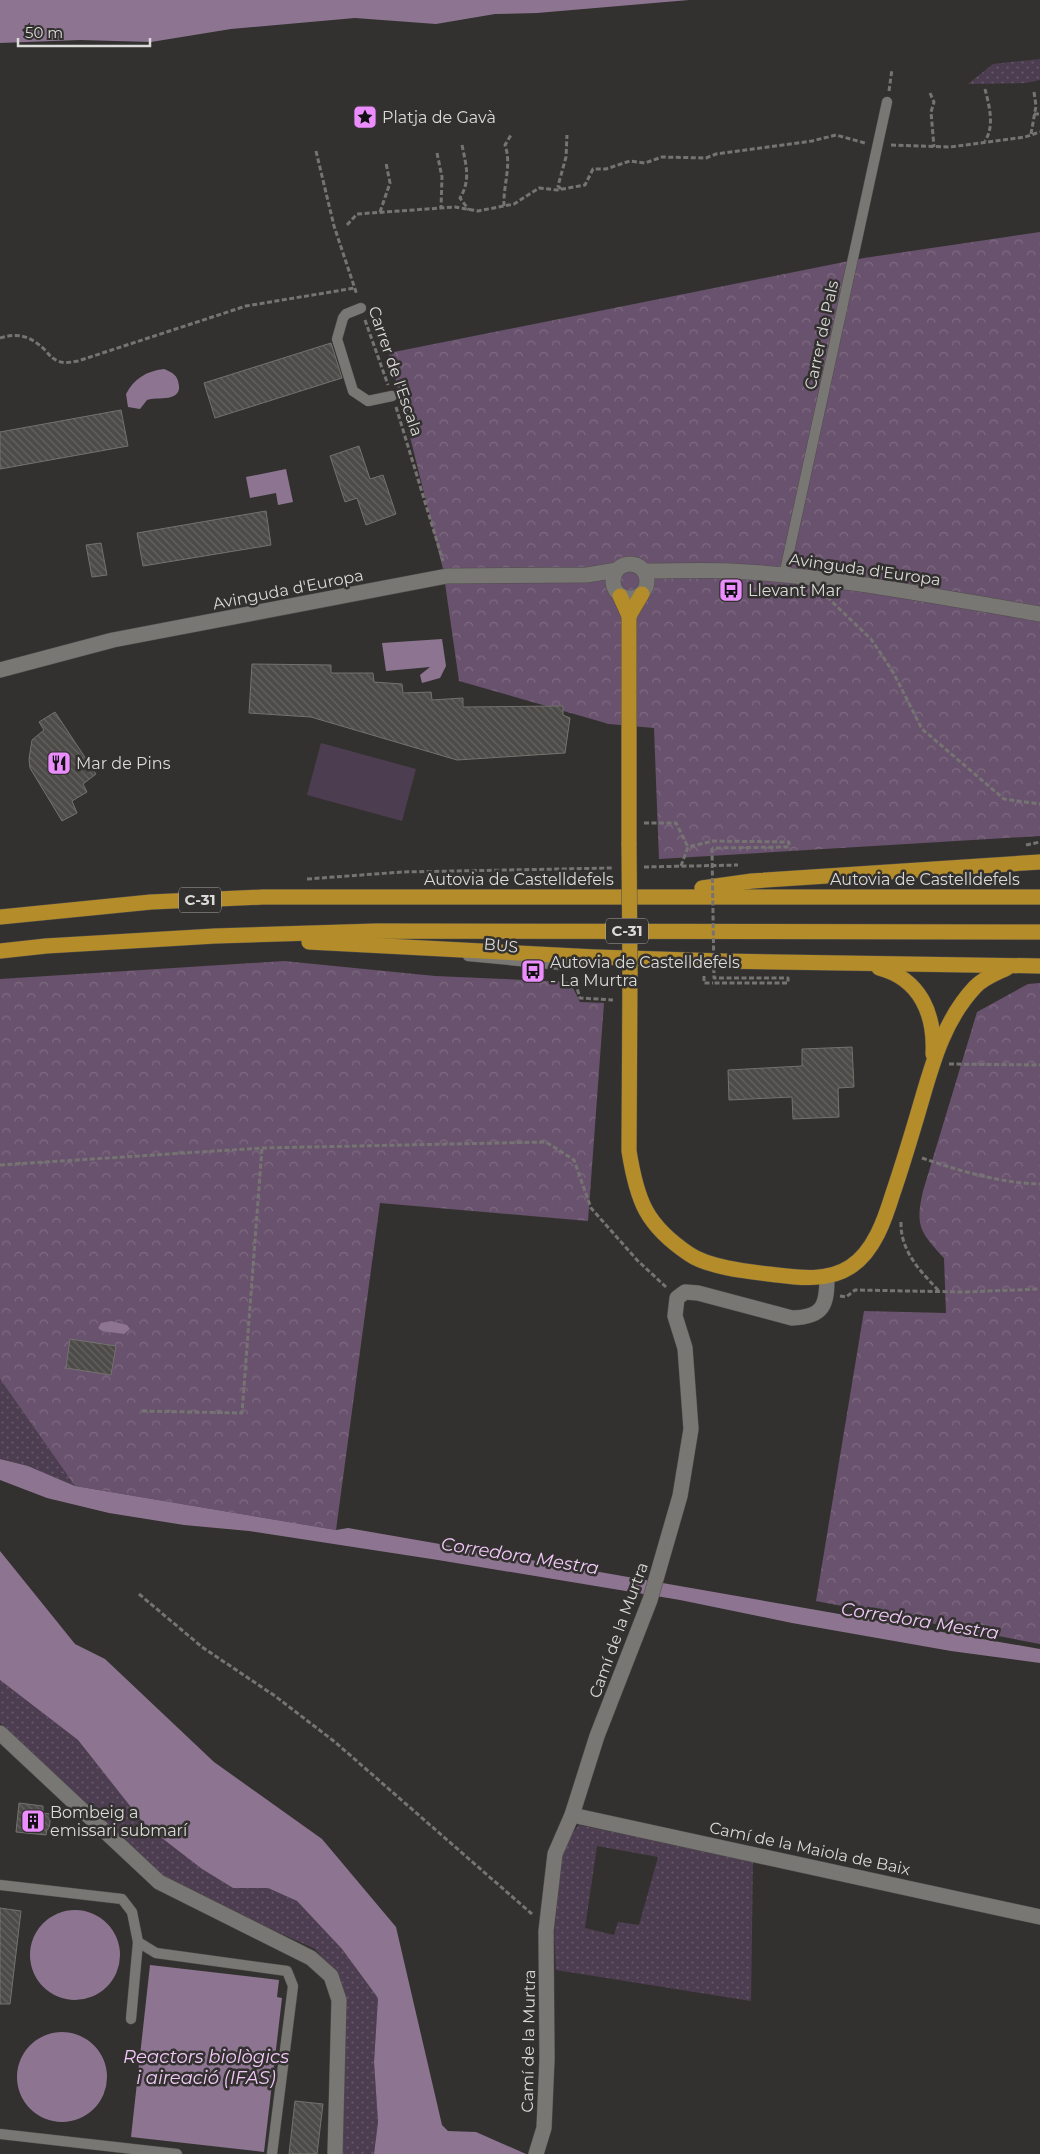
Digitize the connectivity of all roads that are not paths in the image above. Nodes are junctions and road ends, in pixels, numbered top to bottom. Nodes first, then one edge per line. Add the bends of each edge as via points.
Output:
1 (887, 102) road end
2 (361, 308) road end
3 (392, 396) road end
4 (617, 570) junction
5 (644, 571) junction
6 (684, 571) junction
7 (586, 575) junction
8 (784, 575) junction
9 (616, 591) junction
10 (644, 592) junction
11 (1040, 614) edge
12 (629, 616) junction
13 (0, 670) edge
14 (1040, 862) edge
15 (651, 896) junction
16 (1040, 897) edge
17 (0, 917) edge
18 (1040, 932) edge
19 (215, 936) junction
20 (0, 951) edge
21 (858, 964) junction
22 (1011, 966) junction
23 (1040, 966) edge
24 (932, 1064) junction
25 (827, 1276) junction
26 (0, 1733) edge
27 (572, 1815) junction
28 (0, 1885) edge
29 (1040, 1917) edge
30 (138, 1942) junction
31 (131, 2019) dead end
32 (0, 2134) edge
33 (113, 2150) edge
34 (177, 2154) edge
35 (272, 2154) edge
36 (335, 2154) edge
37 (536, 2154) edge

1 - 8 lane, Carrer de Pals
2 - 3 lane via 346,314 337,339 353,391 368,401
4 - 5 street via 633,564
4 - 7 street, Avinguda d'Europa
4 - 9 street via 613,575
5 - 6 street, Avinguda d'Europa
5 - 10 street via 647,579
6 - 8 street, Avinguda d'Europa
6 - 10 street, Avinguda d'Europa via 660,580
7 - 9 street, Avinguda d'Europa
7 - 13 street, Avinguda d'Europa via 447,576 113,640
8 - 11 street, Avinguda d'Europa
9 - 10 street via 632,599
9 - 12 highway
10 - 12 highway
12 - 25 highway, bridge via 629,1151 641,1204 654,1226 692,1257 722,1267 801,1278
14 - 15 highway via 752,881
15 - 16 highway, Autovia de Castelldefels / C-31
15 - 17 highway, Autovia de Castelldefels / C-31 via 262,897 151,902
18 - 19 highway, C-31 via 377,931
19 - 20 highway, C-31
19 - 21 highway via 596,957
21 - 22 highway
21 - 24 highway via 897,975 917,989 933,1028
22 - 23 highway
22 - 24 highway via 976,985 959,1006
24 - 25 highway via 890,1205 879,1231 862,1257 850,1267
25 - 27 street, Camí de la Murtra via 826,1301 808,1317 792,1318 698,1293 685,1292 677,1298 675,1316 685,1348 691,1429 680,1496 650,1600 597,1736
26 - 36 street via 159,1882 311,1958 331,1976 339,2000
27 - 29 street, Camí de la Maiola de Baix
27 - 37 street, Camí de la Murtra via 555,1854 547,1924 546,2089 544,2128
28 - 30 lane via 122,1899 132,1912
30 - 31 lane
30 - 35 lane via 156,1953 287,1971 293,1986
32 - 33 lane
33 - 34 lane

